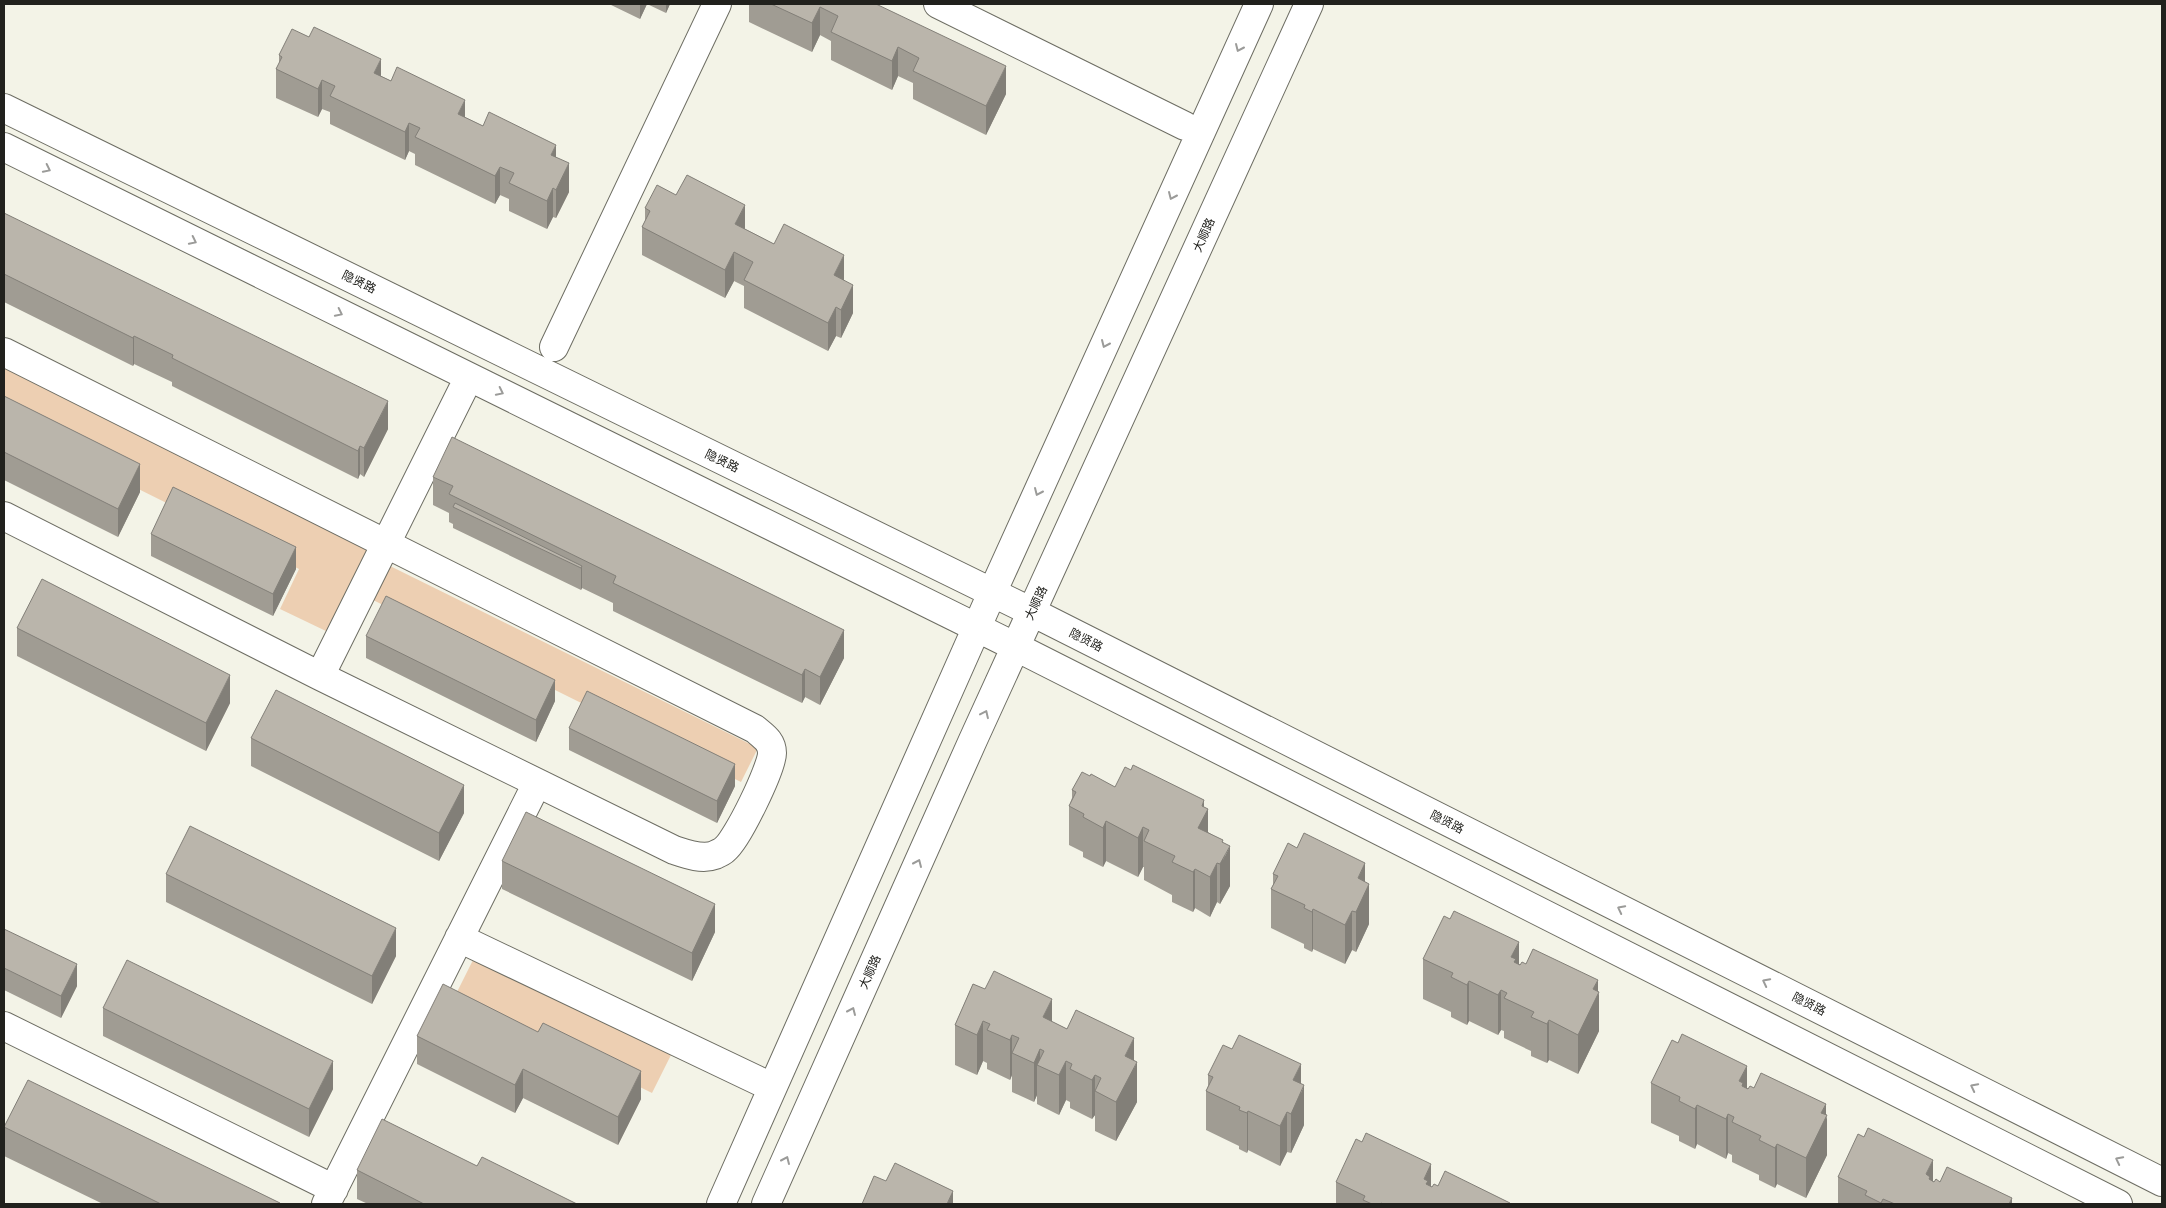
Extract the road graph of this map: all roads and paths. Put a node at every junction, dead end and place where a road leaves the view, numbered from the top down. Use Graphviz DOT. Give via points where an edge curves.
graph roads {
  1 [pos="717,4"];
  2 [pos="1259,4"];
  3 [pos="1309,4"];
  4 [pos="945,5"];
  5 [pos="4,108"];
  6 [pos="1185,126"];
  7 [pos="4,147"];
  8 [pos="554,346"];
  9 [pos="4,352"];
  10 [pos="466,383"];
  11 [pos="4,516"];
  12 [pos="992,593"];
  13 [pos="1032,612"];
  14 [pos="977,628"];
  15 [pos="1016,647"];
  16 [pos="320,676"];
  17 [pos="537,783"];
  18 [pos="459,938"];
  19 [pos="4,1026"];
  20 [pos="759,1080"];
  21 [pos="2162,1182"];
  22 [pos="330,1196"];
  23 [pos="721,1204"];
  24 [pos="766,1204"];
  25 [pos="2118,1204"];
  1 -- 8 [label="street"];
  2 -- 12 [label="street, one-way"];
  3 -- 13 [label="street, 大顺路"];
  4 -- 6 [label="street"];
  5 -- 12 [label="street, 隐贤路"];
  7 -- 14 [label="street, one-way"];
  9 -- 17 [label="street" via="755,729 768,739 772,752 769,767 738,832 726,849 713,856 696,856 674,850"];
  10 -- 16 [label="street"];
  11 -- 16 [label="street"];
  12 -- 13 [label="street, 隐贤路"];
  12 -- 14 [label="street"];
  13 -- 15 [label="street, 大顺路"];
  21 -- 13 [label="street, 隐贤路, one-way"];
  14 -- 15 [label="street"];
  14 -- 23 [label="street"];
  24 -- 15 [label="street, 大顺路, one-way"];
  15 -- 25 [label="street"];
  16 -- 17 [label="street"];
  17 -- 18 [label="street"];
  18 -- 20 [label="street"];
  18 -- 22 [label="street"];
  19 -- 22 [label="street"];
}
